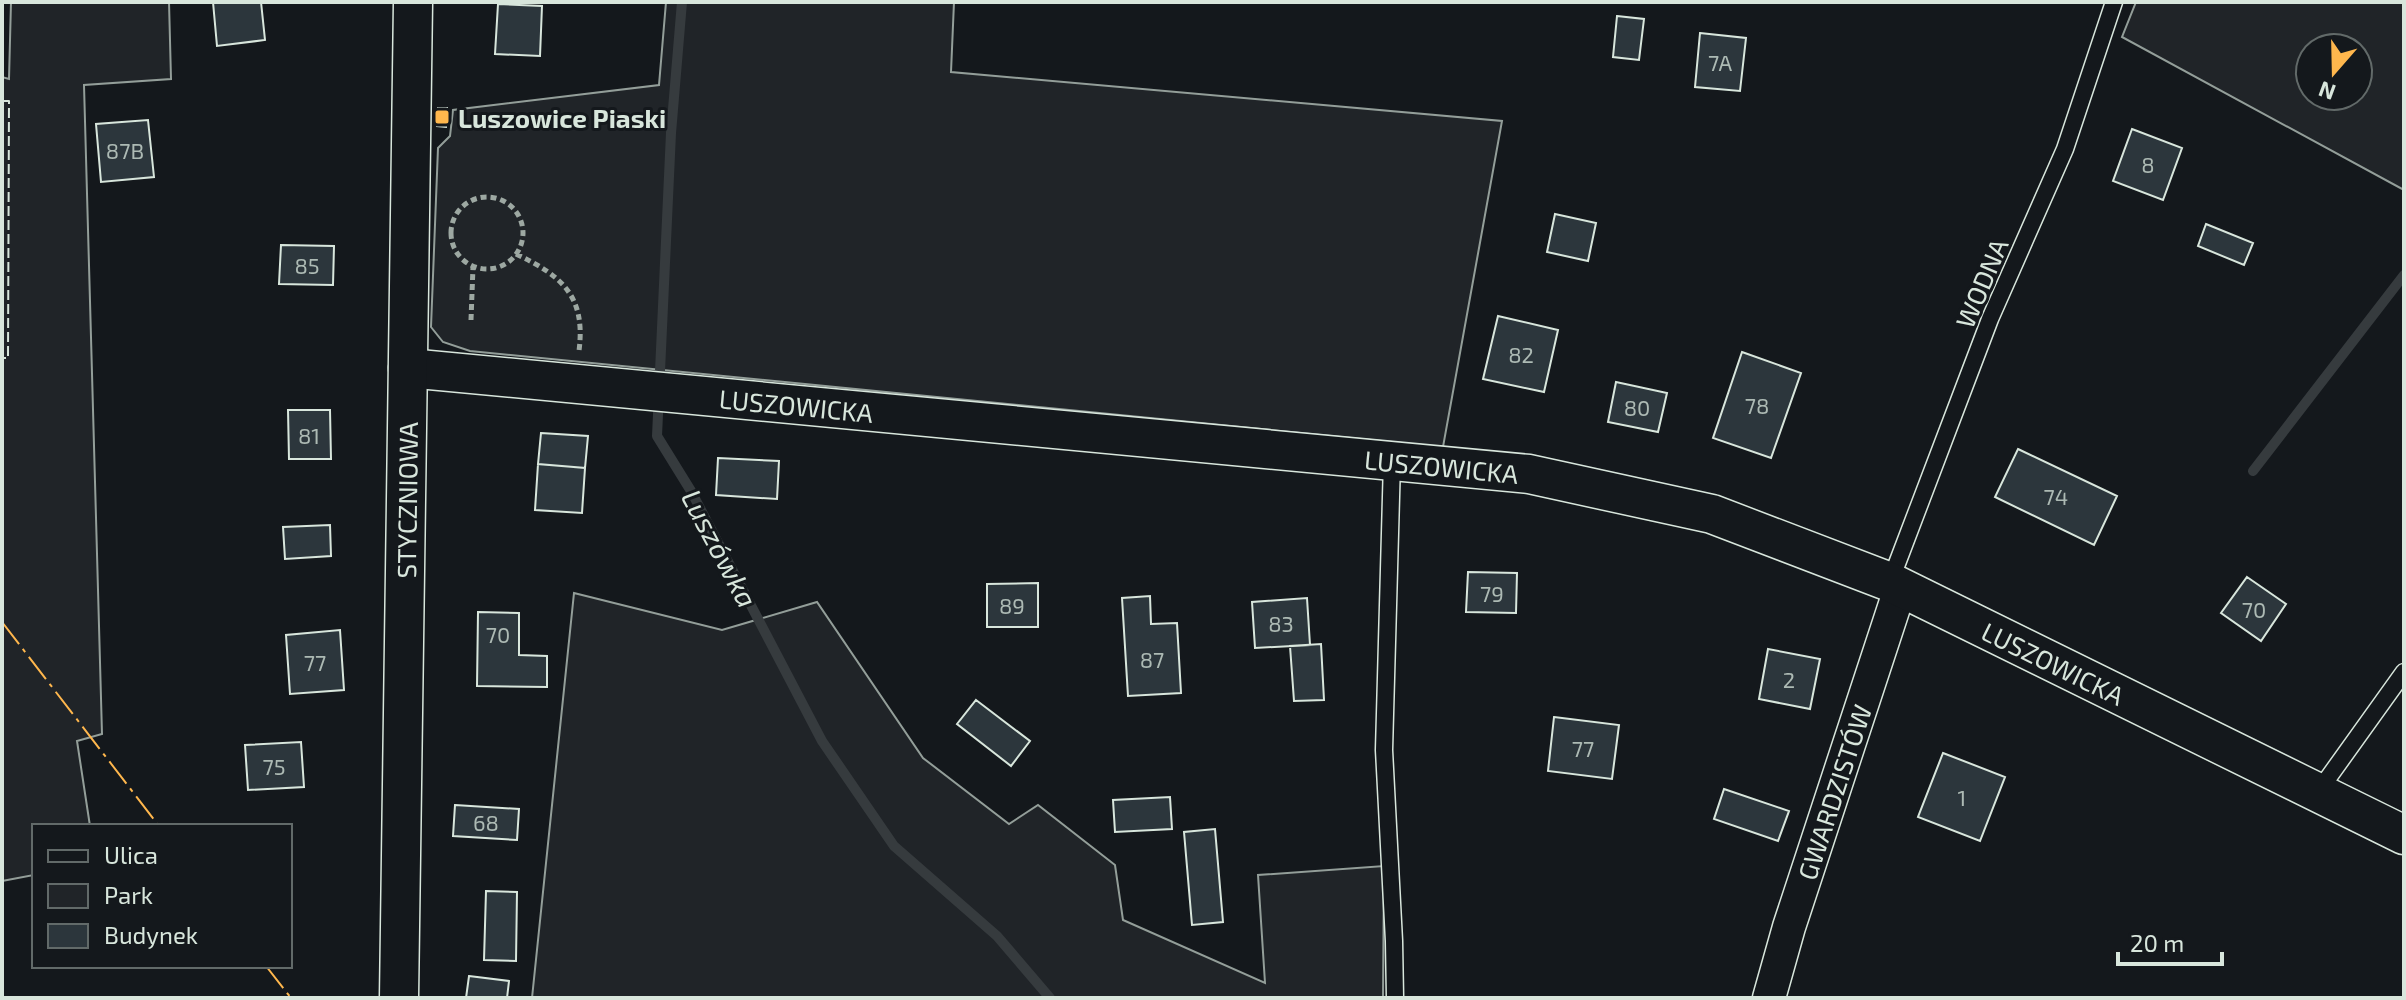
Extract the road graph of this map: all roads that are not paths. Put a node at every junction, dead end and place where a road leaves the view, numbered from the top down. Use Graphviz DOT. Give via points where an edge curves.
graph roads {
  1 [pos="413,2"];
  2 [pos="2114,2"];
  3 [pos="408,368"];
  4 [pos="1392,461"];
  5 [pos="1895,584"];
  6 [pos="2404,672"];
  7 [pos="2318,792"];
  8 [pos="2404,835"];
  9 [pos="399,998"];
  10 [pos="1395,998"];
  11 [pos="1769,998"];
  1 -- 3 [label="street, STYCZNIOWA"];
  2 -- 5 [label="lane, WODNA" via="2065,149 1990,319"];
  3 -- 4 [label="street, LUSZOWICKA"];
  3 -- 9 [label="street, STYCZNIOWA"];
  4 -- 5 [label="street, LUSZOWICKA" via="1529,474 1712,514"];
  4 -- 10 [label="lane" via="1384,750"];
  5 -- 7 [label="street, LUSZOWICKA"];
  5 -- 11 [label="street, GWARDZISTÓW"];
  6 -- 7 [label="lane"];
  7 -- 8 [label="street, LUSZOWICKA"];
}
